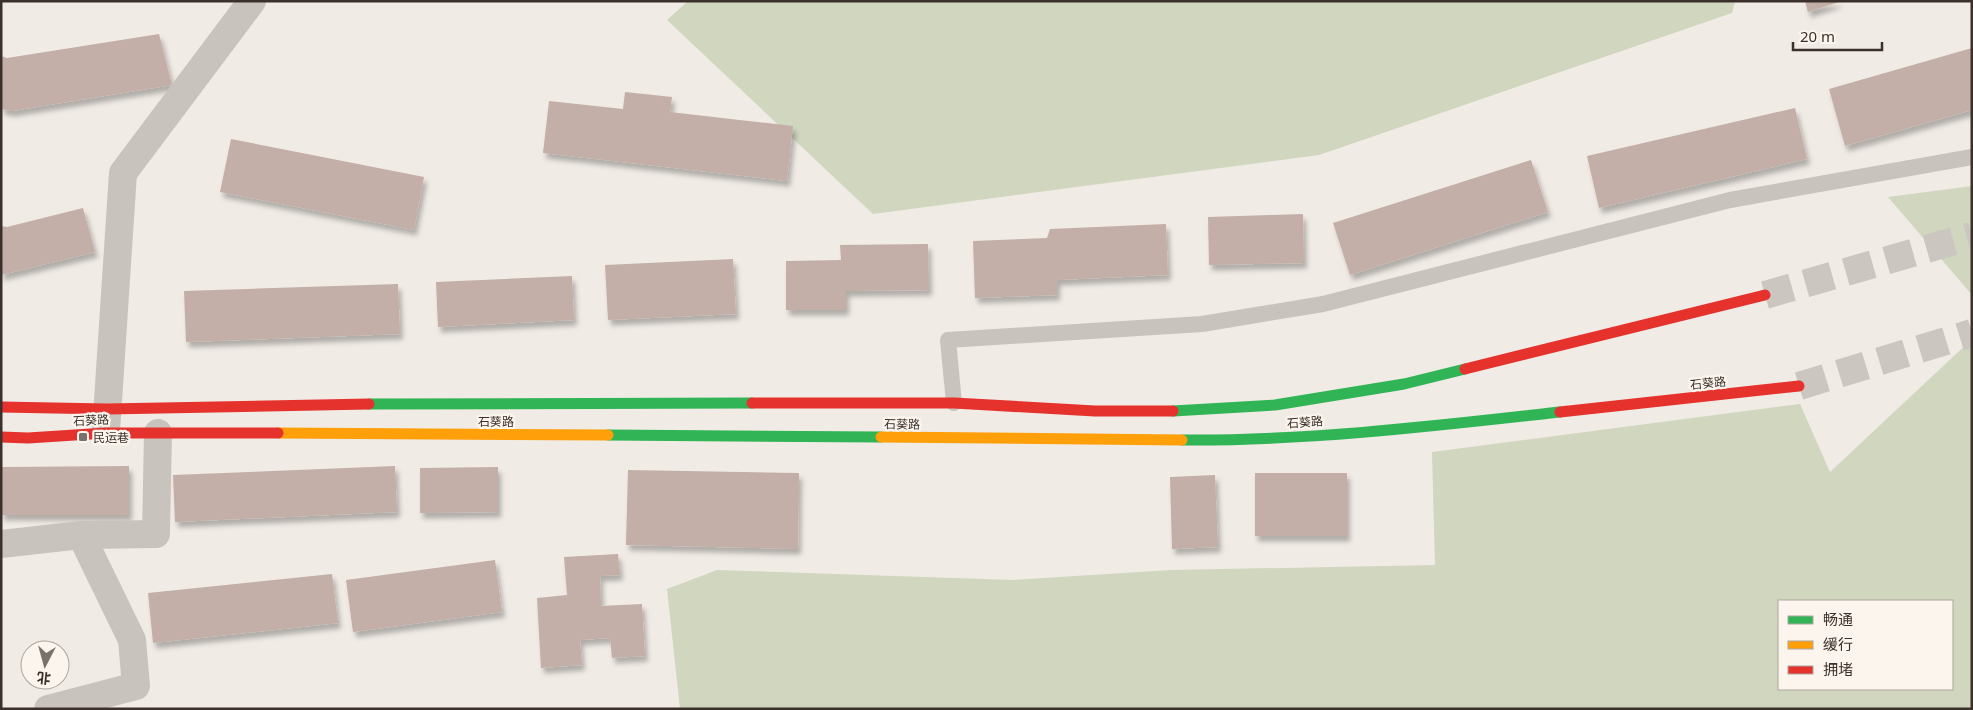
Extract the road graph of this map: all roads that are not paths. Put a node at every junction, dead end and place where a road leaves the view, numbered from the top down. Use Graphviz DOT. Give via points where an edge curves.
graph roads {
  1 [pos="252,1"];
  2 [pos="1972,157"];
  3 [pos="1765,296"];
  4 [pos="1799,386"];
  5 [pos="954,403"];
  6 [pos="1,407"];
  7 [pos="107,421"];
  8 [pos="158,433"];
  9 [pos="1,437"];
  10 [pos="81,535"];
  11 [pos="1,544"];
  12 [pos="48,709"];
  1 -- 7 [label="street" via="123,173"];
  2 -- 5 [label="lane" via="1730,200 1323,304 1202,324 948,340"];
  3 -- 5 [label="main road" via="1404,384 1275,405 1156,412"];
  4 -- 8 [label="main road, 石葵路" via="1435,426 1223,440"];
  5 -- 7 [label="main road" via="404,402"];
  6 -- 7 [label="main road"];
  7 -- 8 [label="main road, 石葵路"];
  7 -- 9 [label="main road, 石葵路" via="28,438"];
  8 -- 10 [label="street" via="156,534"];
  10 -- 11 [label="street"];
  10 -- 12 [label="street" via="132,640 136,686"];
}
